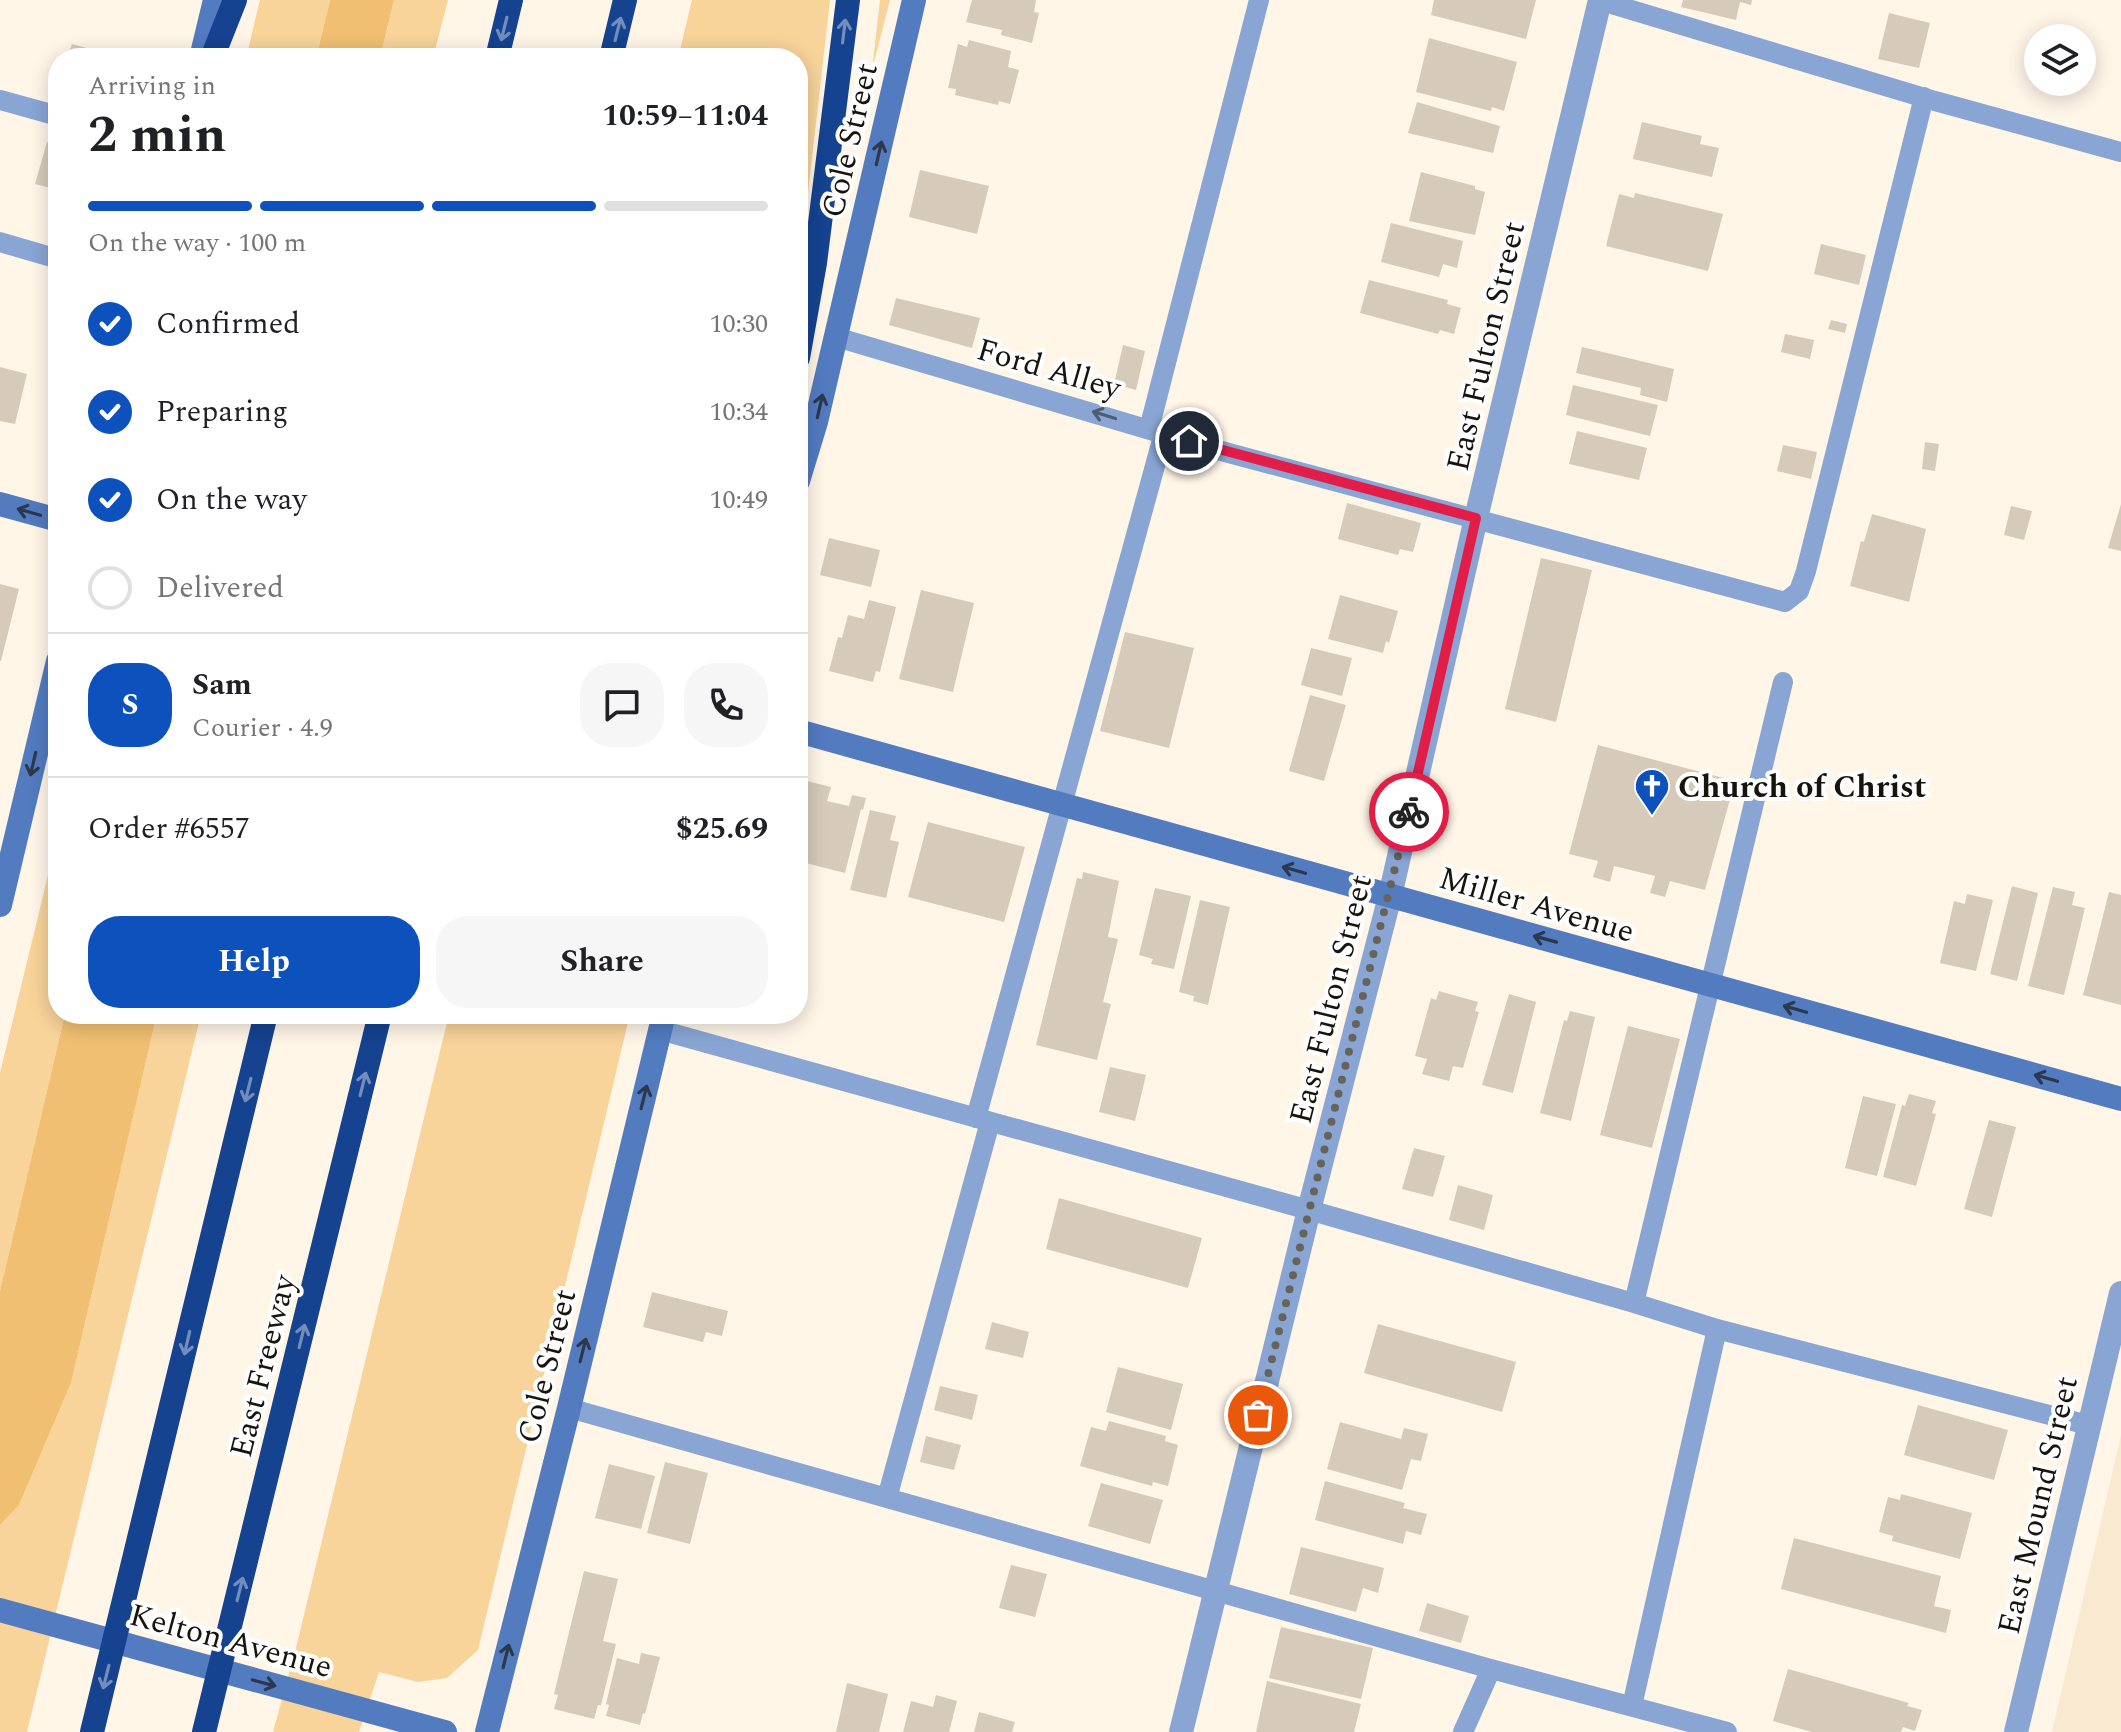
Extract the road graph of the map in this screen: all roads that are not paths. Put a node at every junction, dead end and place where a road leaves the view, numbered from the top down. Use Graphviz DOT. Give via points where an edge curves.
graph roads {
  1 [pos="215,0"];
  2 [pos="235,0"];
  3 [pos="511,0"];
  4 [pos="625,0"];
  5 [pos="848,0"];
  6 [pos="914,0"];
  7 [pos="1259,0"];
  8 [pos="1599,0"];
  9 [pos="203,48"];
  10 [pos="216,48"];
  11 [pos="499,48"];
  12 [pos="613,48"];
  13 [pos="1924,97"];
  14 [pos="0,100"];
  15 [pos="48,113"];
  16 [pos="2121,152"];
  17 [pos="0,242"];
  18 [pos="48,256"];
  19 [pos="808,302"];
  20 [pos="836,337"];
  21 [pos="1157,431"];
  22 [pos="808,448"];
  23 [pos="0,504"];
  24 [pos="48,517"];
  25 [pos="1476,518"];
  26 [pos="1783,682"];
  27 [pos="48,697"];
  28 [pos="808,734"];
  29 [pos="1061,804"];
  30 [pos="6,847"];
  31 [pos="1390,896"];
  32 [pos="0,905"];
  33 [pos="1710,985"];
  34 [pos="264,1024"];
  35 [pos="378,1024"];
  36 [pos="662,1024"];
  37 [pos="669,1024"];
  38 [pos="2121,1099"];
  39 [pos="983,1120"];
  40 [pos="1309,1210"];
  41 [pos="2121,1293"];
  42 [pos="1634,1303"];
  43 [pos="1717,1329"];
  44 [pos="569,1408"];
  45 [pos="2088,1425"];
  46 [pos="887,1498"];
  47 [pos="1215,1591"];
  48 [pos="0,1610"];
  49 [pos="1491,1669"];
  50 [pos="1632,1706"];
  51 [pos="92,1732"];
  52 [pos="204,1732"];
  53 [pos="445,1732"];
  54 [pos="487,1732"];
  55 [pos="1181,1732"];
  56 [pos="1463,1732"];
  57 [pos="1727,1732"];
  58 [pos="2016,1732"];
  1 -- 9 [label="main road"];
  2 -- 10 [label="highway"];
  3 -- 11 [label="highway, one-way"];
  12 -- 4 [label="highway, one-way"];
  19 -- 5 [label="highway, one-way"];
  20 -- 6 [label="main road, Cole Street, one-way"];
  7 -- 21 [label="lane"];
  8 -- 13 [label="lane"];
  8 -- 25 [label="street, East Fulton Street"];
  13 -- 16 [label="lane"];
  13 -- 25 [label="lane, Ford Alley" via="1799,591 1785,602"];
  14 -- 15 [label="lane"];
  17 -- 18 [label="lane"];
  21 -- 20 [label="lane, Ford Alley, one-way"];
  22 -- 20 [label="main road, Cole Street, one-way"];
  21 -- 25 [label="lane, Ford Alley"];
  21 -- 29 [label="lane"];
  24 -- 23 [label="main road, one-way"];
  25 -- 31 [label="street, East Fulton Street"];
  26 -- 33 [label="lane"];
  27 -- 30 [label="main road, one-way"];
  28 -- 29 [label="main road, Miller Avenue"];
  31 -- 29 [label="main road, Miller Avenue, one-way"];
  29 -- 39 [label="lane"];
  30 -- 32 [label="main road"];
  33 -- 31 [label="main road, Miller Avenue, one-way"];
  31 -- 40 [label="street, East Fulton Street"];
  38 -- 33 [label="main road, Miller Avenue, one-way"];
  33 -- 42 [label="lane"];
  34 -- 51 [label="highway, one-way"];
  52 -- 35 [label="highway, East Freeway, one-way"];
  44 -- 36 [label="main road, Cole Street, one-way"];
  37 -- 39 [label="lane"];
  39 -- 40 [label="lane"];
  39 -- 46 [label="lane"];
  40 -- 42 [label="lane"];
  40 -- 47 [label="street, East Fulton Street"];
  41 -- 45 [label="street, East Mound Street"];
  42 -- 43 [label="lane"];
  43 -- 45 [label="lane"];
  43 -- 50 [label="lane"];
  44 -- 46 [label="lane"];
  54 -- 44 [label="main road, Cole Street, one-way"];
  45 -- 58 [label="street, East Mound Street"];
  46 -- 47 [label="lane"];
  47 -- 49 [label="lane"];
  47 -- 55 [label="street, East Fulton Street"];
  48 -- 53 [label="main road, Kelton Avenue, one-way"];
  49 -- 50 [label="lane"];
  49 -- 56 [label="lane"];
  50 -- 57 [label="lane"];
}
